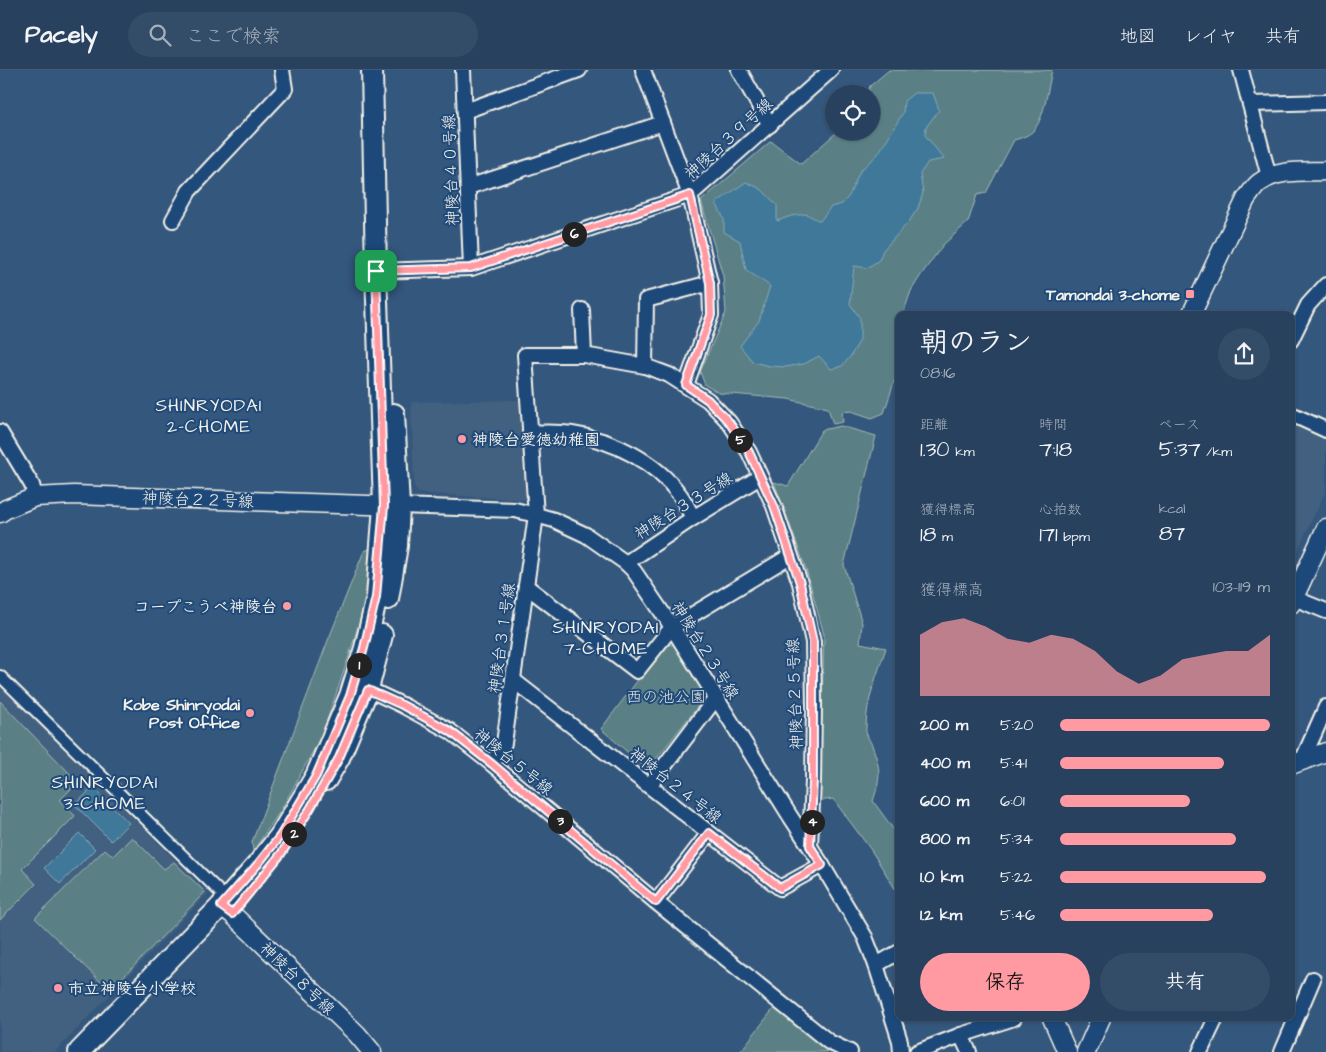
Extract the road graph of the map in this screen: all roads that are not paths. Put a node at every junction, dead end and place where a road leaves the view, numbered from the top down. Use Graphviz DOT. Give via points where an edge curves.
graph roads {
  1 [pos="282,70"];
  2 [pos="372,70"];
  3 [pos="385,70"];
  4 [pos="463,70"];
  5 [pos="579,70"];
  6 [pos="643,70"];
  7 [pos="739,70"];
  8 [pos="831,70"];
  9 [pos="1241,70"];
  10 [pos="1326,102"];
  11 [pos="1250,104"];
  12 [pos="465,111"];
  13 [pos="663,123"];
  14 [pos="770,124"];
  15 [pos="1326,171"];
  16 [pos="1269,177"];
  17 [pos="468,187"];
  18 [pos="690,195"];
  19 [pos="173,220"];
  20 [pos="471,268"];
  21 [pos="382,271"];
  22 [pos="710,283"];
  23 [pos="1326,284"];
  24 [pos="582,310"];
  25 [pos="1193,311"];
  26 [pos="1295,332"];
  27 [pos="525,355"];
  28 [pos="584,356"];
  29 [pos="645,366"];
  30 [pos="686,385"];
  31 [pos="1295,416"];
  32 [pos="1326,430"];
  33 [pos="0,432"];
  34 [pos="530,432"];
  35 [pos="760,477"];
  36 [pos="35,497"];
  37 [pos="391,506"];
  38 [pos="0,513"];
  39 [pos="536,514"];
  40 [pos="693,518"];
  41 [pos="1326,528"];
  42 [pos="790,556"];
  43 [pos="626,563"];
  44 [pos="526,586"];
  45 [pos="1295,597"];
  46 [pos="1295,602"];
  47 [pos="1326,611"];
  48 [pos="672,627"];
  49 [pos="0,676"];
  50 [pos="513,680"];
  51 [pos="361,688"];
  52 [pos="716,698"];
  53 [pos="1326,707"];
  54 [pos="1326,752"];
  55 [pos="1297,763"];
  56 [pos="492,764"];
  57 [pos="649,786"];
  58 [pos="709,833"];
  59 [pos="810,846"];
  60 [pos="822,865"];
  61 [pos="656,902"];
  62 [pos="227,906"];
  63 [pos="895,954"];
  64 [pos="876,965"];
  65 [pos="1313,979"];
  66 [pos="1005,1021"];
  67 [pos="1053,1021"];
  68 [pos="1100,1021"];
  69 [pos="1215,1021"];
  70 [pos="961,1035"];
  71 [pos="79,1052"];
  72 [pos="98,1052"];
  73 [pos="372,1052"];
  74 [pos="850,1052"];
  75 [pos="901,1052"];
  76 [pos="917,1052"];
  77 [pos="969,1052"];
  78 [pos="1067,1052"];
  79 [pos="1086,1052"];
  80 [pos="1200,1052"];
  81 [pos="1282,1052"];
  1 -- 19 [label="street" via="285,89 189,191"];
  2 -- 21 [label="main road"];
  3 -- 21 [label="main road"];
  4 -- 12 [label="street, 神陵台４０号線"];
  5 -- 12 [label="street"];
  6 -- 13 [label="street"];
  7 -- 14 [label="street"];
  8 -- 14 [label="street, 神陵台３９号線"];
  9 -- 11 [label="street"];
  10 -- 11 [label="street"];
  11 -- 16 [label="street"];
  12 -- 17 [label="street, 神陵台４０号線"];
  13 -- 17 [label="street"];
  13 -- 18 [label="street"];
  14 -- 18 [label="street, 神陵台３９号線"];
  15 -- 16 [label="street"];
  16 -- 25 [label="street" via="1258,184 1246,199"];
  17 -- 20 [label="street, 神陵台４０号線"];
  18 -- 20 [label="street, 神陵台３９号線"];
  18 -- 22 [label="street"];
  20 -- 21 [label="street, 神陵台３９号線"];
  21 -- 37 [label="main road"];
  22 -- 29 [label="street" via="646,300"];
  22 -- 30 [label="street" via="711,315"];
  23 -- 26 [label="street" via="1308,305"];
  24 -- 28 [label="street"];
  27 -- 28 [label="street, 神陵台２５号線"];
  27 -- 34 [label="street, 神陵台３１号線"];
  28 -- 29 [label="street, 神陵台２５号線"];
  29 -- 30 [label="street, 神陵台２５号線"];
  30 -- 35 [label="street, 神陵台２５号線" via="708,400 729,422 749,452"];
  31 -- 32 [label="street"];
  33 -- 36 [label="street" via="32,485"];
  34 -- 39 [label="street, 神陵台３１号線"];
  34 -- 40 [label="street" via="572,434 608,442 638,457 664,477 680,495"];
  35 -- 40 [label="street, 神陵台３３号線"];
  35 -- 42 [label="street, 神陵台２５号線" via="774,506"];
  36 -- 37 [label="street, 神陵台２２号線" via="74,494"];
  36 -- 38 [label="street, 神陵台２２号線"];
  37 -- 39 [label="street, 神陵台２３号線" via="515,510"];
  37 -- 51 [label="main road" via="397,546 385,622"];
  39 -- 43 [label="street, 神陵台２３号線" via="586,535"];
  39 -- 44 [label="street, 神陵台３１号線"];
  40 -- 43 [label="street, 神陵台３３号線"];
  41 -- 45 [label="street"];
  42 -- 48 [label="street"];
  42 -- 59 [label="street, 神陵台２５号線" via="800,583 813,642 814,772"];
  43 -- 48 [label="street, 神陵台２３号線"];
  44 -- 48 [label="street" via="637,671"];
  44 -- 50 [label="street, 神陵台３１号線"];
  46 -- 47 [label="street"];
  48 -- 52 [label="street, 神陵台２３号線"];
  49 -- 62 [label="street"];
  50 -- 56 [label="street, 神陵台３１号線" via="504,743"];
  50 -- 57 [label="street, 神陵台２４号線"];
  51 -- 56 [label="street, 神陵台５号線" via="402,705 450,731"];
  51 -- 62 [label="main road" via="339,758 310,809 281,854"];
  52 -- 57 [label="street"];
  52 -- 59 [label="street, 神陵台２３号線"];
  53 -- 55 [label="street"];
  54 -- 55 [label="street"];
  56 -- 61 [label="street, 神陵台５号線"];
  57 -- 58 [label="street, 神陵台２４号線"];
  58 -- 60 [label="street, 神陵台２４号線" via="780,888"];
  58 -- 61 [label="street"];
  59 -- 60 [label="street, 神陵台２３号線"];
  60 -- 64 [label="street, 神陵台２３号線" via="865,937"];
  61 -- 74 [label="street, 神陵台５号線" via="829,1042"];
  62 -- 71 [label="main road"];
  62 -- 72 [label="main road"];
  62 -- 73 [label="street, 神陵台８号線"];
  63 -- 64 [label="street"];
  64 -- 75 [label="street, 神陵台２３号線"];
  65 -- 81 [label="street"];
  66 -- 70 [label="street"];
  67 -- 78 [label="street"];
  68 -- 79 [label="street"];
  69 -- 80 [label="street"];
  70 -- 76 [label="street"];
  70 -- 77 [label="street"];
}
